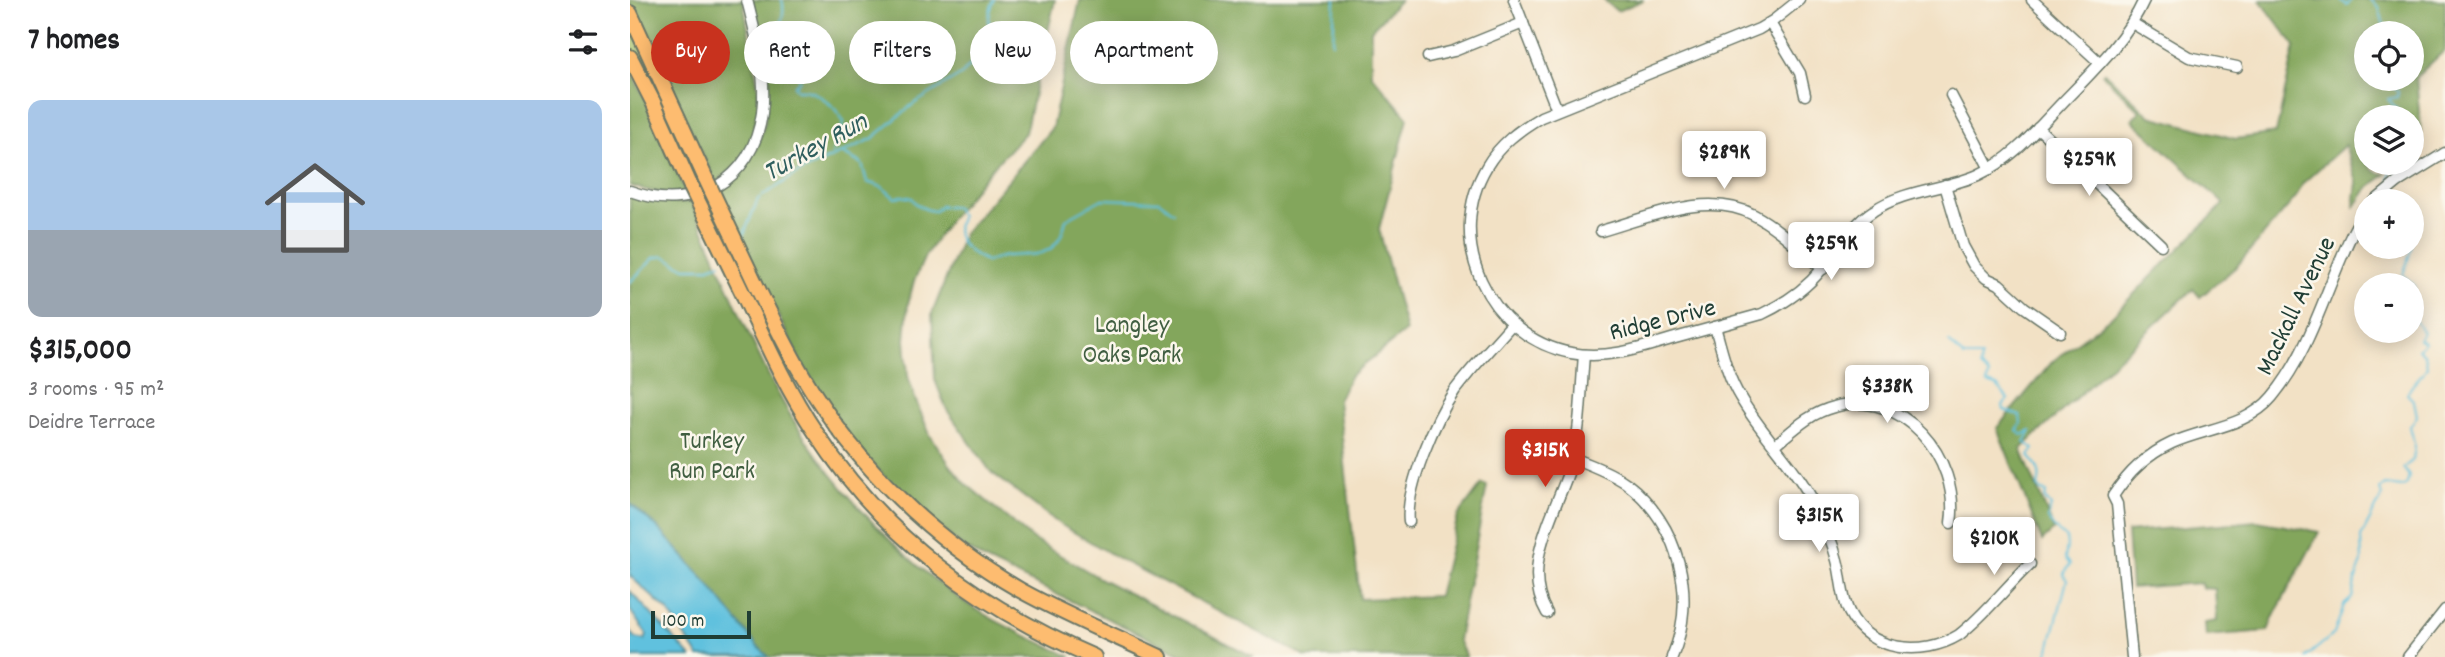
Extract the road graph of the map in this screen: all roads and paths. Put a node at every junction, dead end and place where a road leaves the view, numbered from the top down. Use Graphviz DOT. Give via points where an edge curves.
graph roads {
  1 [pos="747,0"];
  2 [pos="1514,0"];
  3 [pos="1799,0"];
  4 [pos="2032,0"];
  5 [pos="2144,0"];
  6 [pos="630,13"];
  7 [pos="1523,23"];
  8 [pos="1770,23"];
  9 [pos="2132,23"];
  10 [pos="630,57"];
  11 [pos="1428,57"];
  12 [pos="2100,63"];
  13 [pos="2236,66"];
  14 [pos="1805,95"];
  15 [pos="1951,95"];
  16 [pos="1558,110"];
  17 [pos="2038,128"];
  18 [pos="2445,153"];
  19 [pos="1990,169"];
  20 [pos="1945,185"];
  21 [pos="2390,189"];
  22 [pos="630,191"];
  23 [pos="1601,231"];
  24 [pos="2354,232"];
  25 [pos="2161,245"];
  26 [pos="1823,269"];
  27 [pos="1512,324"];
  28 [pos="1715,327"];
  29 [pos="2060,332"];
  30 [pos="1584,355"];
  31 [pos="1775,446"];
  32 [pos="1573,458"];
  33 [pos="1409,522"];
  34 [pos="1951,523"];
  35 [pos="2030,564"];
  36 [pos="2445,610"];
  37 [pos="1547,613"];
  38 [pos="1094,657"];
  39 [pos="1160,657"];
  40 [pos="1672,657"];
  41 [pos="2132,657"];
  42 [pos="2408,657"];
  1 -- 22 [label="street" via="763,100 760,124 746,156 731,176 707,193 664,199"];
  2 -- 7 [label="street"];
  3 -- 8 [label="street, Ridge Drive"];
  4 -- 12 [label="street"];
  5 -- 9 [label="street, Ridge Drive"];
  6 -- 39 [label="highway, bridge" via="758,289 834,424 882,482 968,557 1021,590"];
  7 -- 11 [label="street"];
  7 -- 16 [label="street"];
  8 -- 14 [label="street" via="1800,73"];
  8 -- 16 [label="street, Ridge Drive"];
  9 -- 12 [label="street, Ridge Drive"];
  9 -- 13 [label="street" via="2189,57"];
  10 -- 38 [label="highway, bridge" via="785,380 847,477 912,546 966,589 1037,631"];
  12 -- 17 [label="street, Ridge Drive"];
  15 -- 19 [label="street"];
  16 -- 27 [label="street, Ridge Drive" via="1526,126 1504,144 1487,166 1473,202 1470,232 1474,261 1490,298"];
  17 -- 19 [label="street, Ridge Drive"];
  17 -- 25 [label="street"];
  18 -- 21 [label="street"];
  19 -- 20 [label="street, Ridge Drive"];
  20 -- 26 [label="street, Ridge Drive" via="1903,196 1874,210 1852,228"];
  20 -- 29 [label="street" via="1963,246 1974,266"];
  23 -- 26 [label="street" via="1691,206 1731,207 1758,217"];
  24 -- 41 [label="street, Mackall Avenue" via="2296,362 2273,397 2245,418 2157,450 2124,478 2113,496"];
  26 -- 28 [label="street, Ridge Drive" via="1776,307"];
  27 -- 30 [label="street, Ridge Drive" via="1544,345"];
  27 -- 33 [label="street" via="1447,404 1420,464"];
  28 -- 30 [label="street, Ridge Drive" via="1620,353"];
  28 -- 31 [label="street" via="1737,392"];
  30 -- 32 [label="street"];
  31 -- 34 [label="street" via="1813,415 1835,406 1865,404 1895,412 1931,444 1951,490"];
  31 -- 35 [label="street" via="1822,518 1849,612 1868,635 1889,648 1925,649 1956,637"];
  32 -- 37 [label="street" via="1537,569 1538,590"];
  32 -- 40 [label="street" via="1624,482 1666,530 1682,575 1685,606 1683,629"];
  36 -- 42 [label="street"];
}
